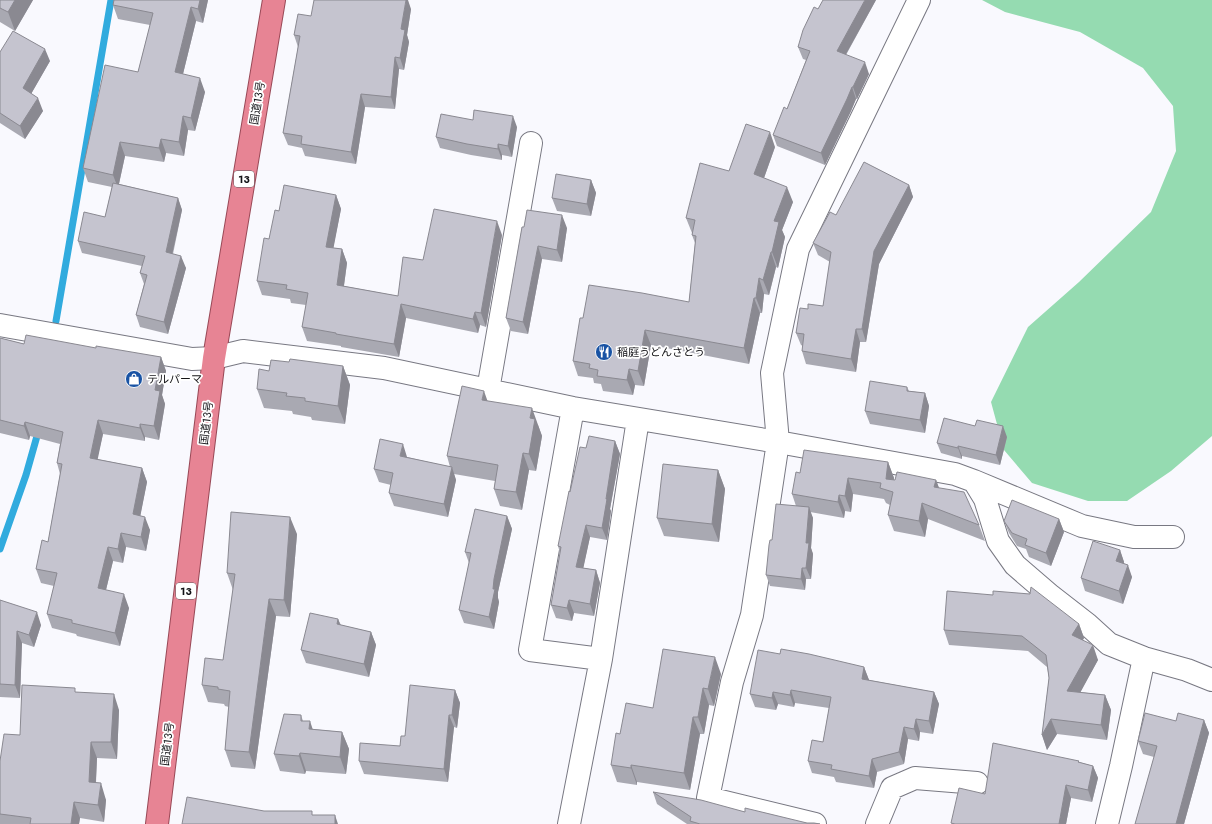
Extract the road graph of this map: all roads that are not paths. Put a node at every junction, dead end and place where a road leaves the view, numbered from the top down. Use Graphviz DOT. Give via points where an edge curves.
graph roads {
  1 [pos="274,0"];
  2 [pos="920,0"];
  3 [pos="531,143"];
  4 [pos="0,324"];
  5 [pos="214,358"];
  6 [pos="488,390"];
  7 [pos="573,408"];
  8 [pos="638,419"];
  9 [pos="778,442"];
  10 [pos="974,481"];
  11 [pos="1174,537"];
  12 [pos="601,658"];
  13 [pos="1144,658"];
  14 [pos="1212,680"];
  15 [pos="977,784"];
  16 [pos="157,824"];
  17 [pos="569,824"];
  18 [pos="814,824"];
  19 [pos="877,824"];
  20 [pos="1107,824"];
  1 -- 5 [label="highway, 国道13号 / 13"];
  2 -- 9 [label="street" via="798,249 772,373"];
  3 -- 6 [label="street"];
  4 -- 5 [label="street" via="192,359"];
  5 -- 6 [label="street" via="242,351 384,368"];
  5 -- 16 [label="highway, 国道13号 / 13"];
  6 -- 7 [label="street"];
  7 -- 8 [label="street"];
  7 -- 12 [label="street" via="530,650"];
  8 -- 9 [label="street"];
  8 -- 12 [label="street"];
  9 -- 10 [label="street" via="955,474"];
  9 -- 18 [label="street" via="752,616 732,682 708,798"];
  10 -- 11 [label="street" via="1082,526 1134,537"];
  10 -- 13 [label="street" via="985,499 998,541 1015,565 1109,644"];
  12 -- 17 [label="street"];
  13 -- 14 [label="street"];
  13 -- 20 [label="street"];
  15 -- 19 [label="street" via="915,778 892,788"];
}
